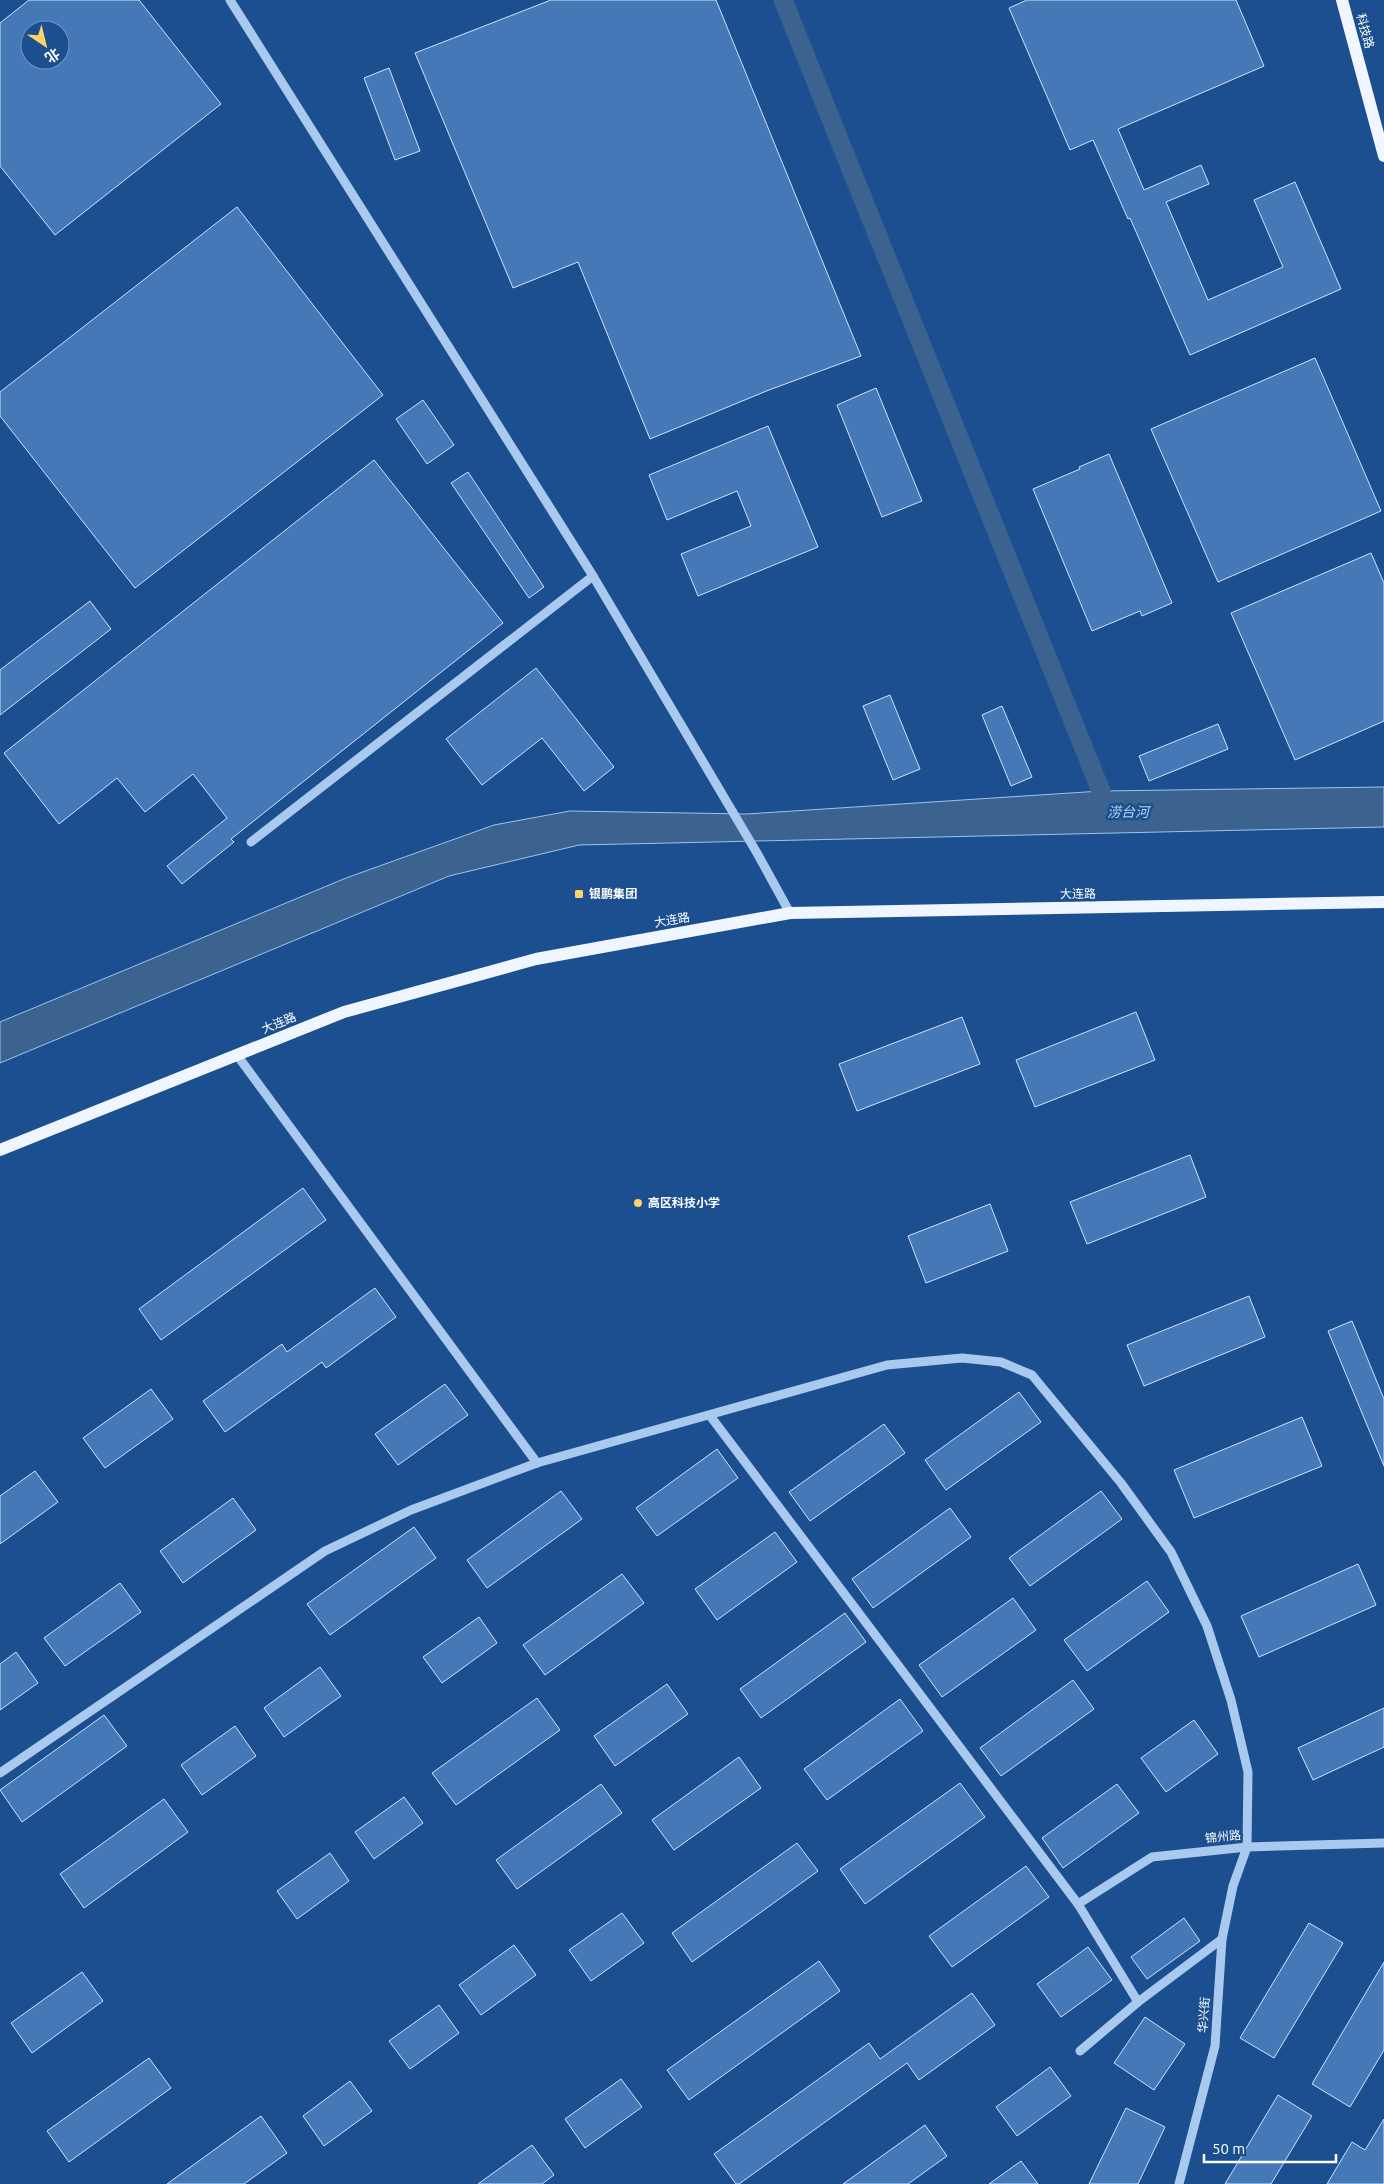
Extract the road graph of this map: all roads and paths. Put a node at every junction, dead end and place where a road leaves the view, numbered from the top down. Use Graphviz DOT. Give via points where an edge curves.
graph roads {
  1 [pos="230,0"];
  2 [pos="1342,0"];
  3 [pos="1384,156"];
  4 [pos="593,576"];
  5 [pos="251,842"];
  6 [pos="1384,902"];
  7 [pos="790,913"];
  8 [pos="236,1055"];
  9 [pos="0,1150"];
  10 [pos="711,1417"];
  11 [pos="537,1463"];
  12 [pos="0,1773"];
  13 [pos="1384,1843"];
  14 [pos="1247,1847"];
  15 [pos="1078,1904"];
  16 [pos="1222,1939"];
  17 [pos="1138,2002"];
  18 [pos="1080,2052"];
  19 [pos="1178,2184"];
  1 -- 4 [label="street"];
  2 -- 3 [label="main road, 科技路"];
  4 -- 5 [label="street"];
  4 -- 7 [label="street"];
  6 -- 7 [label="main road, 大连路"];
  7 -- 8 [label="main road, 大连路" via="536,959 344,1012"];
  8 -- 9 [label="main road, 大连路"];
  8 -- 11 [label="street"];
  10 -- 11 [label="street, 华兴街"];
  10 -- 14 [label="street, 华兴街" via="888,1366 962,1358 1001,1362 1032,1376 1121,1483 1171,1552 1207,1626 1248,1772"];
  10 -- 15 [label="street"];
  11 -- 12 [label="street, 华兴街" via="412,1510 325,1551"];
  13 -- 14 [label="street, 锦州路"];
  14 -- 15 [label="street, 锦州路" via="1152,1857"];
  14 -- 16 [label="street, 华兴街" via="1233,1886"];
  15 -- 17 [label="street"];
  16 -- 17 [label="street"];
  16 -- 19 [label="street, 华兴街" via="1215,2046"];
  17 -- 18 [label="street"];
}
